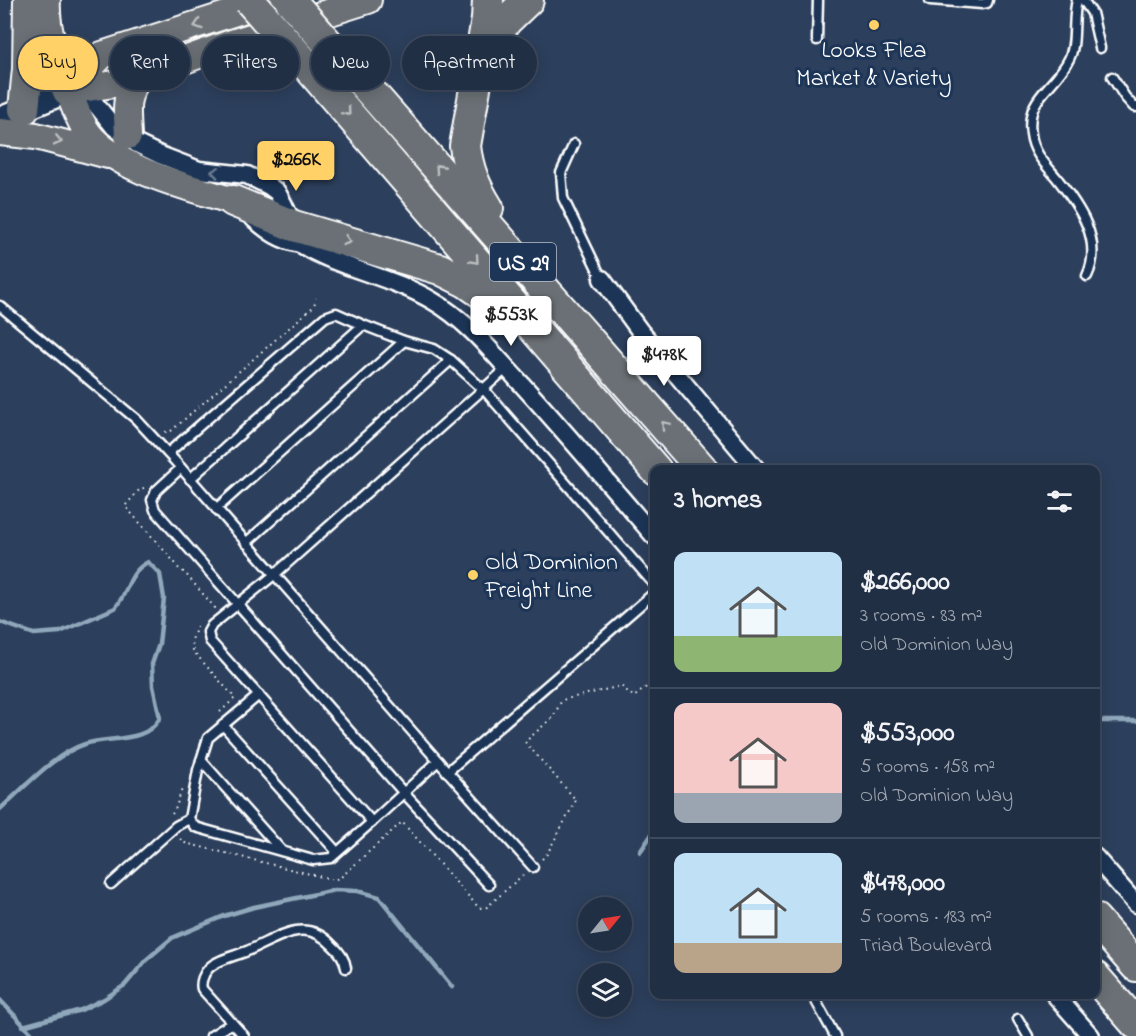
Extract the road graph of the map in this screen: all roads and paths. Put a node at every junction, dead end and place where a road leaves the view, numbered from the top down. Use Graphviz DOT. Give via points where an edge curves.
graph roads {
  1 [pos="29,0"];
  2 [pos="45,0"];
  3 [pos="249,0"];
  4 [pos="273,0"];
  5 [pos="290,0"];
  6 [pos="368,0"];
  7 [pos="488,0"];
  8 [pos="528,0"];
  9 [pos="818,0"];
  10 [pos="930,0"];
  11 [pos="988,0"];
  12 [pos="1077,0"];
  13 [pos="1083,0"];
  14 [pos="485,36"];
  15 [pos="496,36"];
  16 [pos="816,40"];
  17 [pos="1100,48"];
  18 [pos="190,58"];
  19 [pos="1112,77"];
  20 [pos="110,85"];
  21 [pos="130,90"];
  22 [pos="475,90"];
  23 [pos="68,91"];
  24 [pos="1136,107"];
  25 [pos="12,114"];
  26 [pos="0,132"];
  27 [pos="574,144"];
  28 [pos="123,147"];
  29 [pos="232,201"];
  30 [pos="297,235"];
  31 [pos="528,268"];
  32 [pos="1087,276"];
  33 [pos="602,279"];
  34 [pos="0,306"];
  35 [pos="363,325"];
  36 [pos="404,341"];
  37 [pos="451,360"];
  38 [pos="507,368"];
  39 [pos="482,390"];
  40 [pos="619,426"];
  41 [pos="168,453"];
  42 [pos="652,465"];
  43 [pos="699,465"];
  44 [pos="753,465"];
  45 [pos="181,468"];
  46 [pos="190,478"];
  47 [pos="216,509"];
  48 [pos="650,531"];
  49 [pos="246,543"];
  50 [pos="274,575"];
  51 [pos="650,579"];
  52 [pos="650,596"];
  53 [pos="238,604"];
  54 [pos="650,684"];
  55 [pos="259,695"];
  56 [pos="223,725"];
  57 [pos="201,760"];
  58 [pos="438,761"];
  59 [pos="447,772"];
  60 [pos="403,792"];
  61 [pos="189,819"];
  62 [pos="372,822"];
  63 [pos="171,831"];
  64 [pos="282,851"];
  65 [pos="337,852"];
  66 [pos="1100,862"];
  67 [pos="533,867"];
  68 [pos="111,884"];
  69 [pos="489,885"];
  70 [pos="1136,904"];
  71 [pos="1100,925"];
  72 [pos="1136,966"];
  73 [pos="346,968"];
  74 [pos="1100,983"];
  75 [pos="815,999"];
  76 [pos="1058,999"];
  77 [pos="1018,1019"];
  78 [pos="232,1023"];
  79 [pos="1136,1024"];
  80 [pos="1136,1032"];
  81 [pos="211,1036"];
  82 [pos="244,1036"];
  83 [pos="835,1036"];
  84 [pos="1028,1036"];
  85 [pos="1091,1036"];
  86 [pos="1129,1036"];
  1 -- 25 [label="highway" via="28,69"];
  2 -- 23 [label="highway" via="51,51"];
  3 -- 40 [label="highway, US 29, one-way, bridge"];
  4 -- 23 [label="main road, one-way" via="102,55"];
  31 -- 5 [label="highway, US 29, one-way, bridge"];
  6 -- 18 [label="main road"];
  7 -- 14 [label="highway"];
  8 -- 15 [label="highway"];
  9 -- 16 [label="lane"];
  10 -- 11 [label="lane" via="982,4"];
  12 -- 32 [label="lane" via="1070,58 1040,94 1030,118 1038,155 1082,213 1091,235 1094,255"];
  13 -- 17 [label="lane" via="1092,13"];
  19 -- 24 [label="lane"];
  20 -- 23 [label="main road"];
  21 -- 28 [label="main road"];
  22 -- 31 [label="highway" via="465,146 468,166 479,194"];
  23 -- 25 [label="main road"];
  23 -- 28 [label="main road" via="87,132 100,145"];
  26 -- 28 [label="main road, one-way"];
  27 -- 33 [label="lane" via="561,173 563,198"];
  28 -- 29 [label="main road" via="159,178"];
  30 -- 28 [label="street, one-way" via="277,192 264,183 247,175 200,170 138,144"];
  29 -- 30 [label="highway"];
  30 -- 38 [label="street" via="315,254 434,301 456,316"];
  30 -- 40 [label="highway, one-way" via="440,269 466,282 501,306"];
  43 -- 31 [label="highway, US 29, one-way"];
  33 -- 44 [label="street" via="640,332"];
  34 -- 41 [label="lane" via="128,412"];
  35 -- 36 [label="lane"];
  35 -- 41 [label="lane" via="336,314 325,317"];
  35 -- 46 [label="lane"];
  36 -- 37 [label="lane" via="434,349"];
  36 -- 47 [label="lane"];
  37 -- 39 [label="lane"];
  37 -- 49 [label="lane"];
  38 -- 39 [label="lane"];
  38 -- 48 [label="street"];
  39 -- 50 [label="lane"];
  39 -- 51 [label="lane"];
  40 -- 42 [label="highway, US 29"];
  41 -- 45 [label="lane"];
  45 -- 46 [label="lane"];
  45 -- 53 [label="lane" via="156,491 152,500 155,510"];
  46 -- 47 [label="lane"];
  47 -- 49 [label="lane"];
  49 -- 50 [label="lane"];
  50 -- 53 [label="lane"];
  50 -- 58 [label="lane"];
  52 -- 59 [label="lane"];
  53 -- 55 [label="lane" via="212,625 208,632 210,641"];
  53 -- 60 [label="lane"];
  54 -- 67 [label="path" via="634,697 621,686 562,700 554,717 525,742 576,800 547,854"];
  55 -- 56 [label="lane"];
  55 -- 62 [label="lane"];
  56 -- 57 [label="lane" via="208,738"];
  56 -- 65 [label="lane"];
  57 -- 61 [label="lane"];
  57 -- 64 [label="lane"];
  58 -- 59 [label="lane"];
  58 -- 60 [label="lane"];
  59 -- 67 [label="lane"];
  60 -- 62 [label="lane"];
  60 -- 69 [label="lane"];
  61 -- 63 [label="lane"];
  61 -- 64 [label="lane" via="206,832"];
  62 -- 65 [label="lane"];
  63 -- 67 [label="path" via="185,843 334,880 402,822 482,909"];
  63 -- 68 [label="lane"];
  64 -- 65 [label="lane" via="313,860 331,858"];
  66 -- 70 [label="street"];
  71 -- 72 [label="highway"];
  73 -- 78 [label="lane" via="331,943 311,931 283,933 214,964 203,977 202,989"];
  74 -- 79 [label="highway"];
  75 -- 83 [label="lane"];
  76 -- 85 [label="street"];
  77 -- 84 [label="lane"];
  78 -- 81 [label="lane"];
  78 -- 82 [label="lane"];
  80 -- 86 [label="street"];
}
